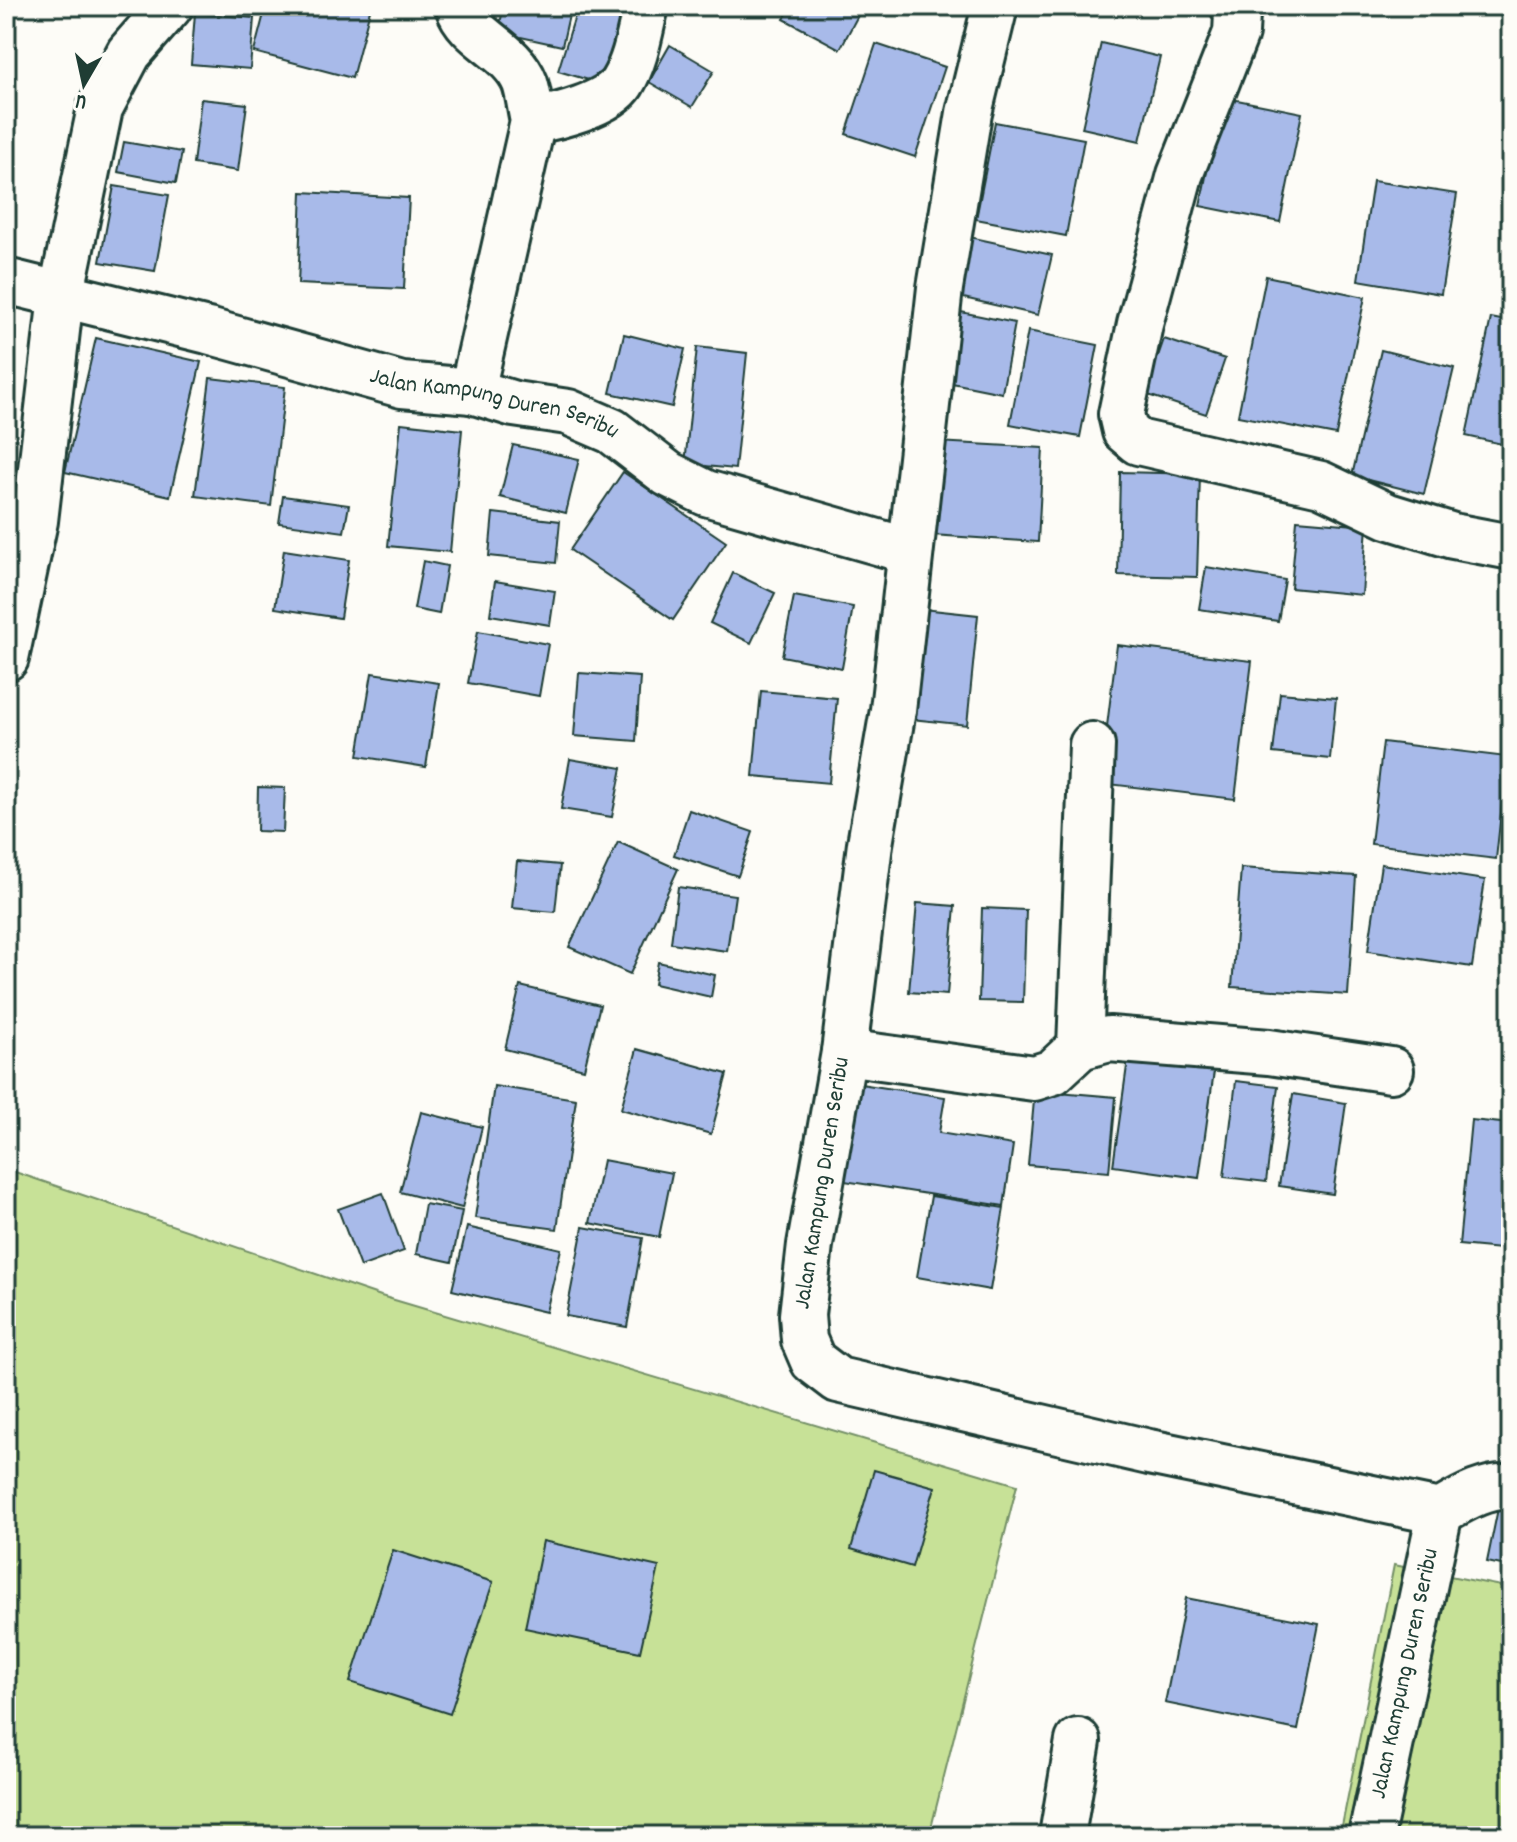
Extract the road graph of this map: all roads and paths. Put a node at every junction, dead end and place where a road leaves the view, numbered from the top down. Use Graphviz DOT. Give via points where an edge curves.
graph roads {
  1 [pos="170,6"];
  2 [pos="458,6"];
  3 [pos="646,6"];
  4 [pos="995,6"];
  5 [pos="1233,6"];
  6 [pos="533,121"];
  7 [pos="6,281"];
  8 [pos="61,296"];
  9 [pos="472,391"];
  10 [pos="1511,547"];
  11 [pos="909,551"];
  12 [pos="6,658"];
  13 [pos="1092,745"];
  14 [pos="1080,1047"];
  15 [pos="844,1052"];
  16 [pos="1391,1070"];
  17 [pos="1511,1487"];
  18 [pos="1440,1512"];
  19 [pos="1078,1741"];
  20 [pos="1062,1836"];
  21 [pos="1371,1836"];
  1 -- 8 [label="street" via="129,53 100,108"];
  2 -- 6 [label="street" via="463,22 508,59 524,81"];
  3 -- 6 [label="street" via="634,57 616,90 561,116"];
  4 -- 11 [label="street, Jalan Kampung Duren Seribu" via="969,113 940,288"];
  5 -- 10 [label="street" via="1236,33 1180,175 1140,324 1121,414 1125,431 1138,442 1321,484 1388,516"];
  6 -- 9 [label="street"];
  7 -- 8 [label="street, Jalan Kampung Duren Seribu"];
  8 -- 9 [label="street, Jalan Kampung Duren Seribu" via="402,385"];
  8 -- 12 [label="street" via="35,521"];
  9 -- 11 [label="street, Jalan Kampung Duren Seribu" via="568,412 612,431 668,474 706,493"];
  11 -- 15 [label="street, Jalan Kampung Duren Seribu" via="893,710"];
  13 -- 14 [label="street"];
  14 -- 15 [label="street" via="1053,1072 1034,1078"];
  14 -- 16 [label="street" via="1109,1039 1269,1052"];
  15 -- 18 [label="street, Jalan Kampung Duren Seribu" via="802,1315 813,1361 838,1380"];
  17 -- 18 [label="street" via="1468,1496"];
  18 -- 21 [label="street, Jalan Kampung Duren Seribu"];
  19 -- 20 [label="street"];
}
